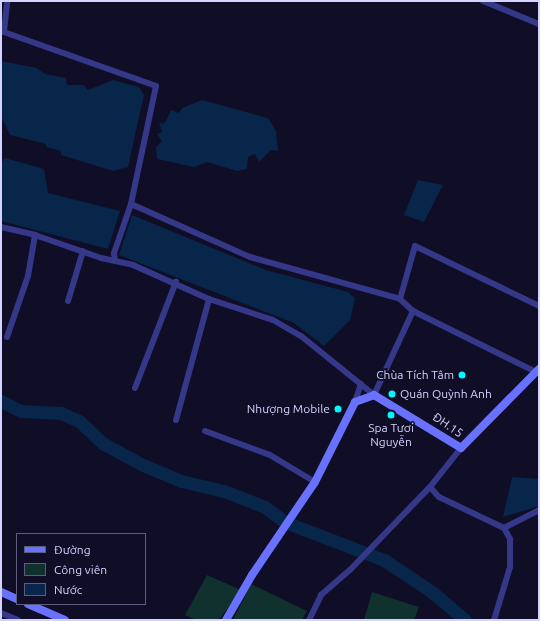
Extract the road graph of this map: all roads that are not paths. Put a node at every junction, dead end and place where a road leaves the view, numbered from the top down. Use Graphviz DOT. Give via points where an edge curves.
graph roads {
  1 [pos="7,1"];
  2 [pos="483,1"];
  3 [pos="539,24"];
  4 [pos="2,32"];
  5 [pos="131,204"];
  6 [pos="1,227"];
  7 [pos="35,235"];
  8 [pos="83,251"];
  9 [pos="115,261"];
  10 [pos="176,282"];
  11 [pos="209,299"];
  12 [pos="400,299"];
  13 [pos="68,301"];
  14 [pos="539,306"];
  15 [pos="412,311"];
  16 [pos="7,337"];
  17 [pos="537,370"];
  18 [pos="361,384"];
  19 [pos="135,388"];
  20 [pos="374,395"];
  21 [pos="355,402"];
  22 [pos="176,420"];
  23 [pos="205,431"];
  24 [pos="461,448"];
  25 [pos="315,482"];
  26 [pos="430,487"];
  27 [pos="539,510"];
  28 [pos="504,528"];
  29 [pos="1,592"];
  30 [pos="16,599"];
  31 [pos="30,605"];
  32 [pos="1,613"];
  33 [pos="18,620"];
  34 [pos="65,620"];
  35 [pos="226,620"];
  36 [pos="308,620"];
  37 [pos="494,620"];
  1 -- 4 [label="street"];
  2 -- 3 [label="street"];
  4 -- 5 [label="street" via="156,86"];
  5 -- 9 [label="street" via="114,253"];
  5 -- 12 [label="street" via="250,257"];
  6 -- 7 [label="street"];
  7 -- 8 [label="street"];
  7 -- 16 [label="street" via="28,276"];
  8 -- 9 [label="street"];
  8 -- 13 [label="street"];
  9 -- 10 [label="street" via="133,265"];
  10 -- 11 [label="street"];
  10 -- 19 [label="street"];
  11 -- 18 [label="street" via="287,326"];
  11 -- 22 [label="street"];
  12 -- 14 [label="street" via="415,246"];
  12 -- 15 [label="street"];
  15 -- 17 [label="street"];
  15 -- 20 [label="street"];
  17 -- 24 [label="main road, ĐH.15 / ĐH.15" via="504,407"];
  18 -- 20 [label="street"];
  18 -- 21 [label="street"];
  20 -- 21 [label="main road"];
  20 -- 24 [label="main road, ĐH.15 / ĐH.15"];
  21 -- 25 [label="main road"];
  23 -- 25 [label="street" via="270,455"];
  24 -- 26 [label="street"];
  25 -- 35 [label="main road"];
  26 -- 28 [label="street" via="439,497"];
  26 -- 36 [label="street" via="350,570 321,595"];
  27 -- 28 [label="street"];
  28 -- 37 [label="street" via="510,539 510,567"];
  29 -- 30 [label="main road"];
  31 -- 34 [label="main road"];
  32 -- 33 [label="street"];
}
